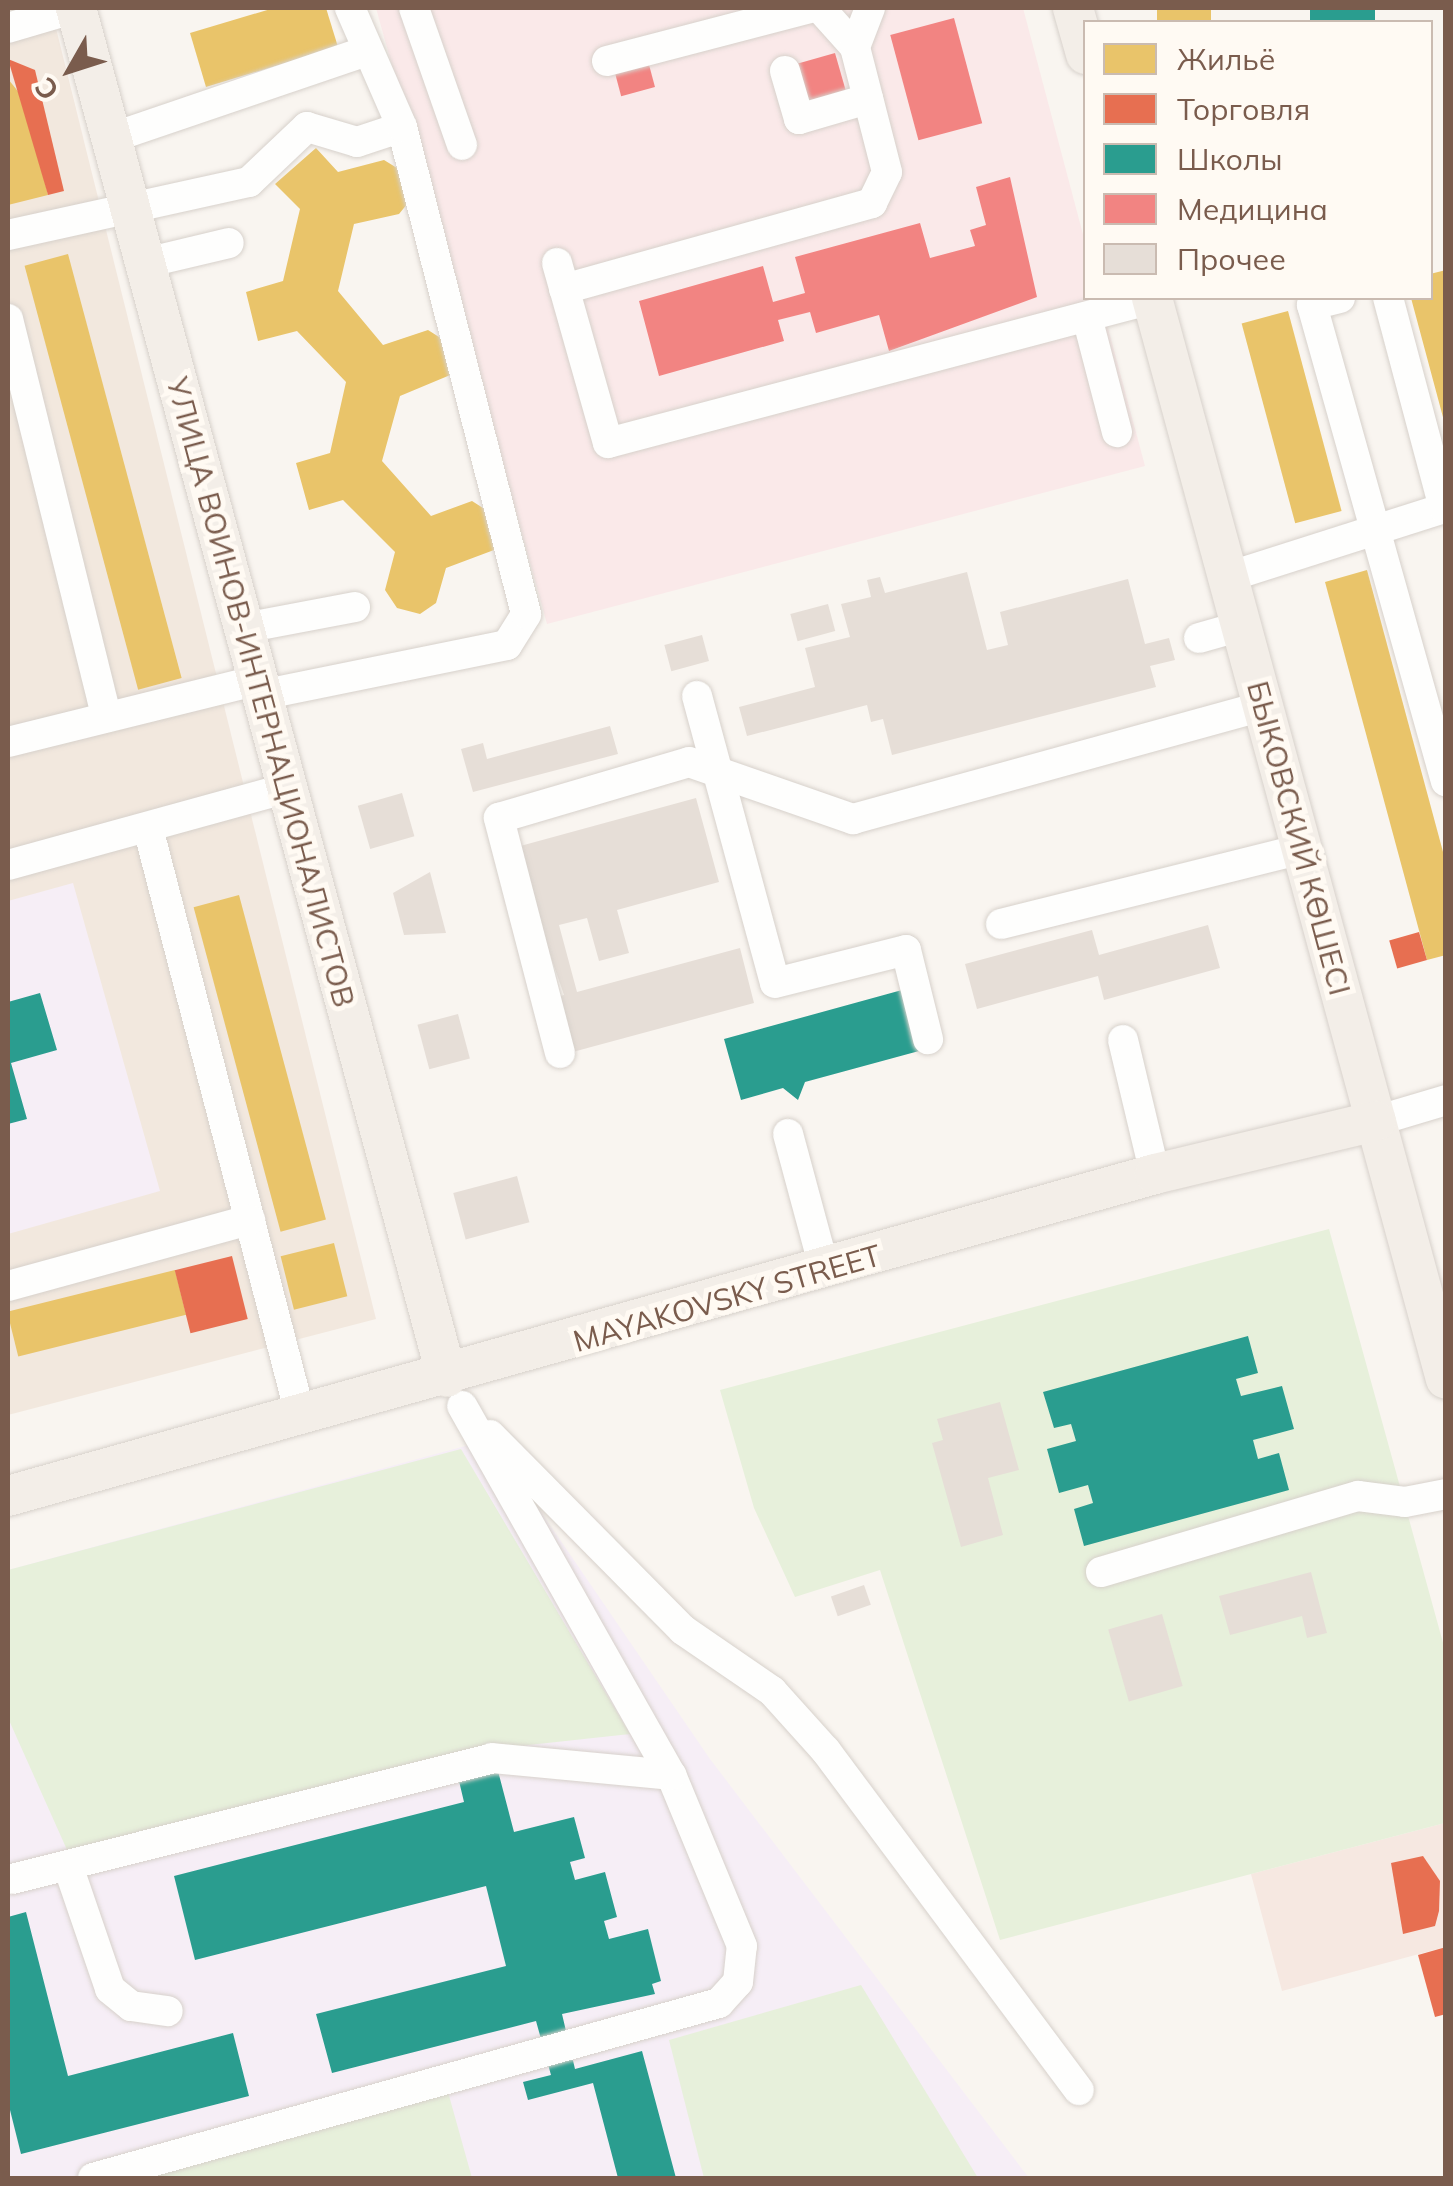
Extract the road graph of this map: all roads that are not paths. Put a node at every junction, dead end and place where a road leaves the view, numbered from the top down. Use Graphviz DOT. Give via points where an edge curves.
graph roads {
  1 [pos="76,8"];
  2 [pos="350,8"];
  3 [pos="414,8"];
  4 [pos="810,8"];
  5 [pos="820,8"];
  6 [pos="870,8"];
  7 [pos="1073,8"];
  8 [pos="8,28"];
  9 [pos="1083,43"];
  10 [pos="855,47"];
  11 [pos="366,51"];
  12 [pos="607,62"];
  13 [pos="785,70"];
  14 [pos="868,99"];
  15 [pos="402,127"];
  16 [pos="111,138"];
  17 [pos="462,145"];
  18 [pos="130,206"];
  19 [pos="8,235"];
  20 [pos="229,243"];
  21 [pos="145,263"];
  22 [pos="1145,300"];
  23 [pos="1153,300"];
  24 [pos="1333,300"];
  25 [pos="1389,300"];
  26 [pos="1087,316"];
  27 [pos="8,320"];
  28 [pos="1118,432"];
  29 [pos="1445,510"];
  30 [pos="1376,534"];
  31 [pos="1228,577"];
  32 [pos="356,607"];
  33 [pos="1242,626"];
  34 [pos="244,628"];
  35 [pos="1199,638"];
  36 [pos="260,688"];
  37 [pos="697,696"];
  38 [pos="1263,706"];
  39 [pos="105,712"];
  40 [pos="8,742"];
  41 [pos="718,772"];
  42 [pos="1446,782"];
  43 [pos="288,788"];
  44 [pos="148,828"];
  45 [pos="1302,849"];
  46 [pos="8,864"];
  47 [pos="1000,924"];
  48 [pos="928,1038"];
  49 [pos="1123,1040"];
  50 [pos="560,1052"];
  51 [pos="1446,1100"];
  52 [pos="1376,1121"];
  53 [pos="788,1134"];
  54 [pos="1155,1174"];
  55 [pos="250,1220"];
  56 [pos="825,1271"];
  57 [pos="8,1286"];
  58 [pos="1446,1379"];
  59 [pos="455,1392"];
  60 [pos="301,1418"];
  61 [pos="1446,1494"];
  62 [pos="8,1496"];
  63 [pos="1101,1572"];
  64 [pos="671,1776"];
  65 [pos="68,1866"];
  66 [pos="9,1880"];
  67 [pos="168,2011"];
  68 [pos="1079,2090"];
  69 [pos="93,2178"];
  1 -- 8 [label="street"];
  1 -- 16 [label="main road, УЛИЦА ВОИНОВ-ИНТЕРНАЦИОНАЛИСТОВ"];
  2 -- 11 [label="street"];
  3 -- 17 [label="street"];
  4 -- 12 [label="street"];
  5 -- 10 [label="street"];
  6 -- 10 [label="street"];
  7 -- 9 [label="main road"];
  10 -- 14 [label="street"];
  11 -- 15 [label="street"];
  11 -- 16 [label="street"];
  13 -- 14 [label="street" via="799,119"];
  14 -- 26 [label="street" via="887,172 872,202 561,276 608,442"];
  15 -- 18 [label="street" via="357,142 307,128 249,182"];
  15 -- 36 [label="street" via="474,382 523,627 507,645"];
  16 -- 18 [label="main road, УЛИЦА ВОИНОВ-ИНТЕРНАЦИОНАЛИСТОВ"];
  18 -- 19 [label="street"];
  18 -- 21 [label="main road, УЛИЦА ВОИНОВ-ИНТЕРНАЦИОНАЛИСТОВ"];
  20 -- 21 [label="street"];
  21 -- 34 [label="main road, УЛИЦА ВОИНОВ-ИНТЕРНАЦИОНАЛИСТОВ"];
  22 -- 26 [label="street"];
  23 -- 31 [label="main road, БЫКОВСКИЙ КӨШЕСІ"];
  24 -- 30 [label="street" via="1312,306"];
  25 -- 29 [label="street"];
  26 -- 28 [label="street"];
  27 -- 39 [label="street"];
  29 -- 30 [label="street"];
  30 -- 31 [label="street"];
  30 -- 42 [label="street"];
  31 -- 33 [label="main road, БЫКОВСКИЙ КӨШЕСІ"];
  32 -- 34 [label="street"];
  33 -- 35 [label="street"];
  33 -- 38 [label="main road, БЫКОВСКИЙ КӨШЕСІ"];
  34 -- 36 [label="main road, УЛИЦА ВОИНОВ-ИНТЕРНАЦИОНАЛИСТОВ"];
  36 -- 39 [label="street"];
  36 -- 43 [label="main road, УЛИЦА ВОИНОВ-ИНТЕРНАЦИОНАЛИСТОВ"];
  37 -- 41 [label="street"];
  38 -- 41 [label="street" via="853,819"];
  38 -- 45 [label="main road, БЫКОВСКИЙ КӨШЕСІ"];
  39 -- 40 [label="street"];
  41 -- 48 [label="street" via="775,983 906,950"];
  41 -- 50 [label="street" via="689,762 499,818"];
  43 -- 44 [label="street"];
  43 -- 59 [label="main road, УЛИЦА ВОИНОВ-ИНТЕРНАЦИОНАЛИСТОВ"];
  44 -- 46 [label="street"];
  44 -- 55 [label="street"];
  45 -- 47 [label="street"];
  45 -- 52 [label="main road, БЫКОВСКИЙ КӨШЕСІ"];
  49 -- 54 [label="street"];
  51 -- 52 [label="street, MAYAKOVSKY STREET"];
  52 -- 54 [label="main road, MAYAKOVSKY STREET"];
  52 -- 58 [label="main road, БЫКОВСКИЙ КӨШЕСІ"];
  53 -- 56 [label="street"];
  54 -- 56 [label="main road, MAYAKOVSKY STREET"];
  55 -- 57 [label="street"];
  55 -- 60 [label="street"];
  56 -- 59 [label="main road, MAYAKOVSKY STREET"];
  59 -- 60 [label="main road, MAYAKOVSKY STREET"];
  59 -- 64 [label="street"];
  59 -- 68 [label="street" via="683,1630 783,1703"];
  60 -- 62 [label="main road, MAYAKOVSKY STREET"];
  61 -- 63 [label="street" via="1405,1502 1358,1496"];
  64 -- 65 [label="street" via="492,1758"];
  64 -- 69 [label="street" via="742,1946 738,1982 720,2003"];
  65 -- 66 [label="street"];
  65 -- 67 [label="street" via="110,1990 131,2006"];
}
